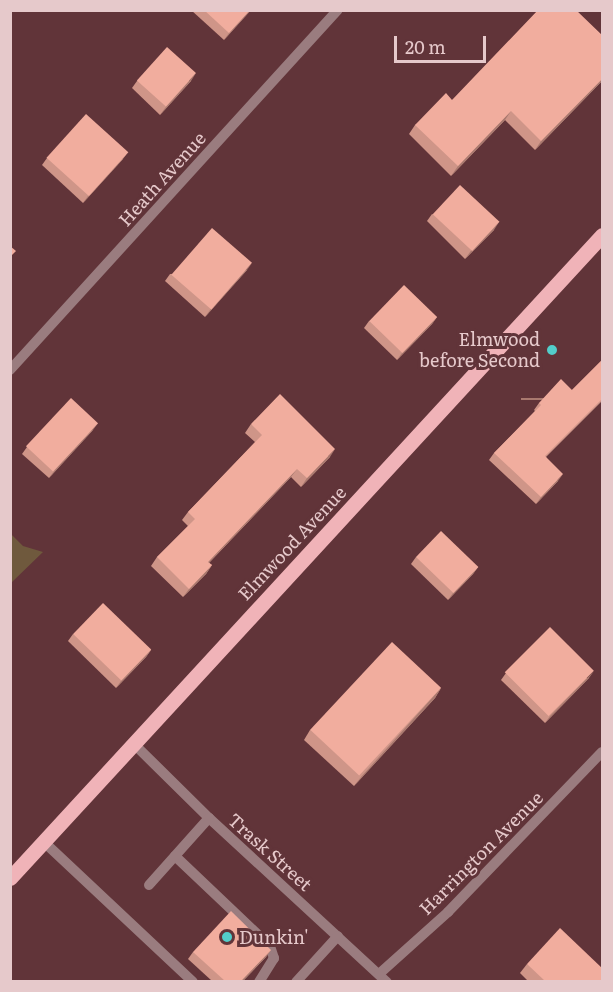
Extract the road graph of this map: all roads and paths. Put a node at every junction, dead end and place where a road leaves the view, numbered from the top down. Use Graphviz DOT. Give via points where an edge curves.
graph roads {
  1 [pos="338,10"];
  2 [pos="603,235"];
  3 [pos="10,370"];
  4 [pos="134,744"];
  5 [pos="603,752"];
  6 [pos="209,818"];
  7 [pos="44,842"];
  8 [pos="175,856"];
  9 [pos="10,878"];
  10 [pos="149,885"];
  11 [pos="338,936"];
  12 [pos="383,978"];
  13 [pos="193,981"];
  14 [pos="259,981"];
  15 [pos="296,981"];
  1 -- 3 [label="street, Heath Avenue"];
  2 -- 4 [label="main road, Elmwood Avenue"];
  4 -- 6 [label="street, Trask Street"];
  4 -- 7 [label="main road, Elmwood Avenue"];
  5 -- 12 [label="street, Harrington Avenue"];
  6 -- 8 [label="street"];
  6 -- 11 [label="street, Trask Street"];
  7 -- 9 [label="main road, Elmwood Avenue"];
  7 -- 13 [label="street"];
  8 -- 10 [label="street"];
  8 -- 14 [label="street" via="270,946 274,958"];
  11 -- 12 [label="street, Trask Street"];
  11 -- 15 [label="street"];
}
